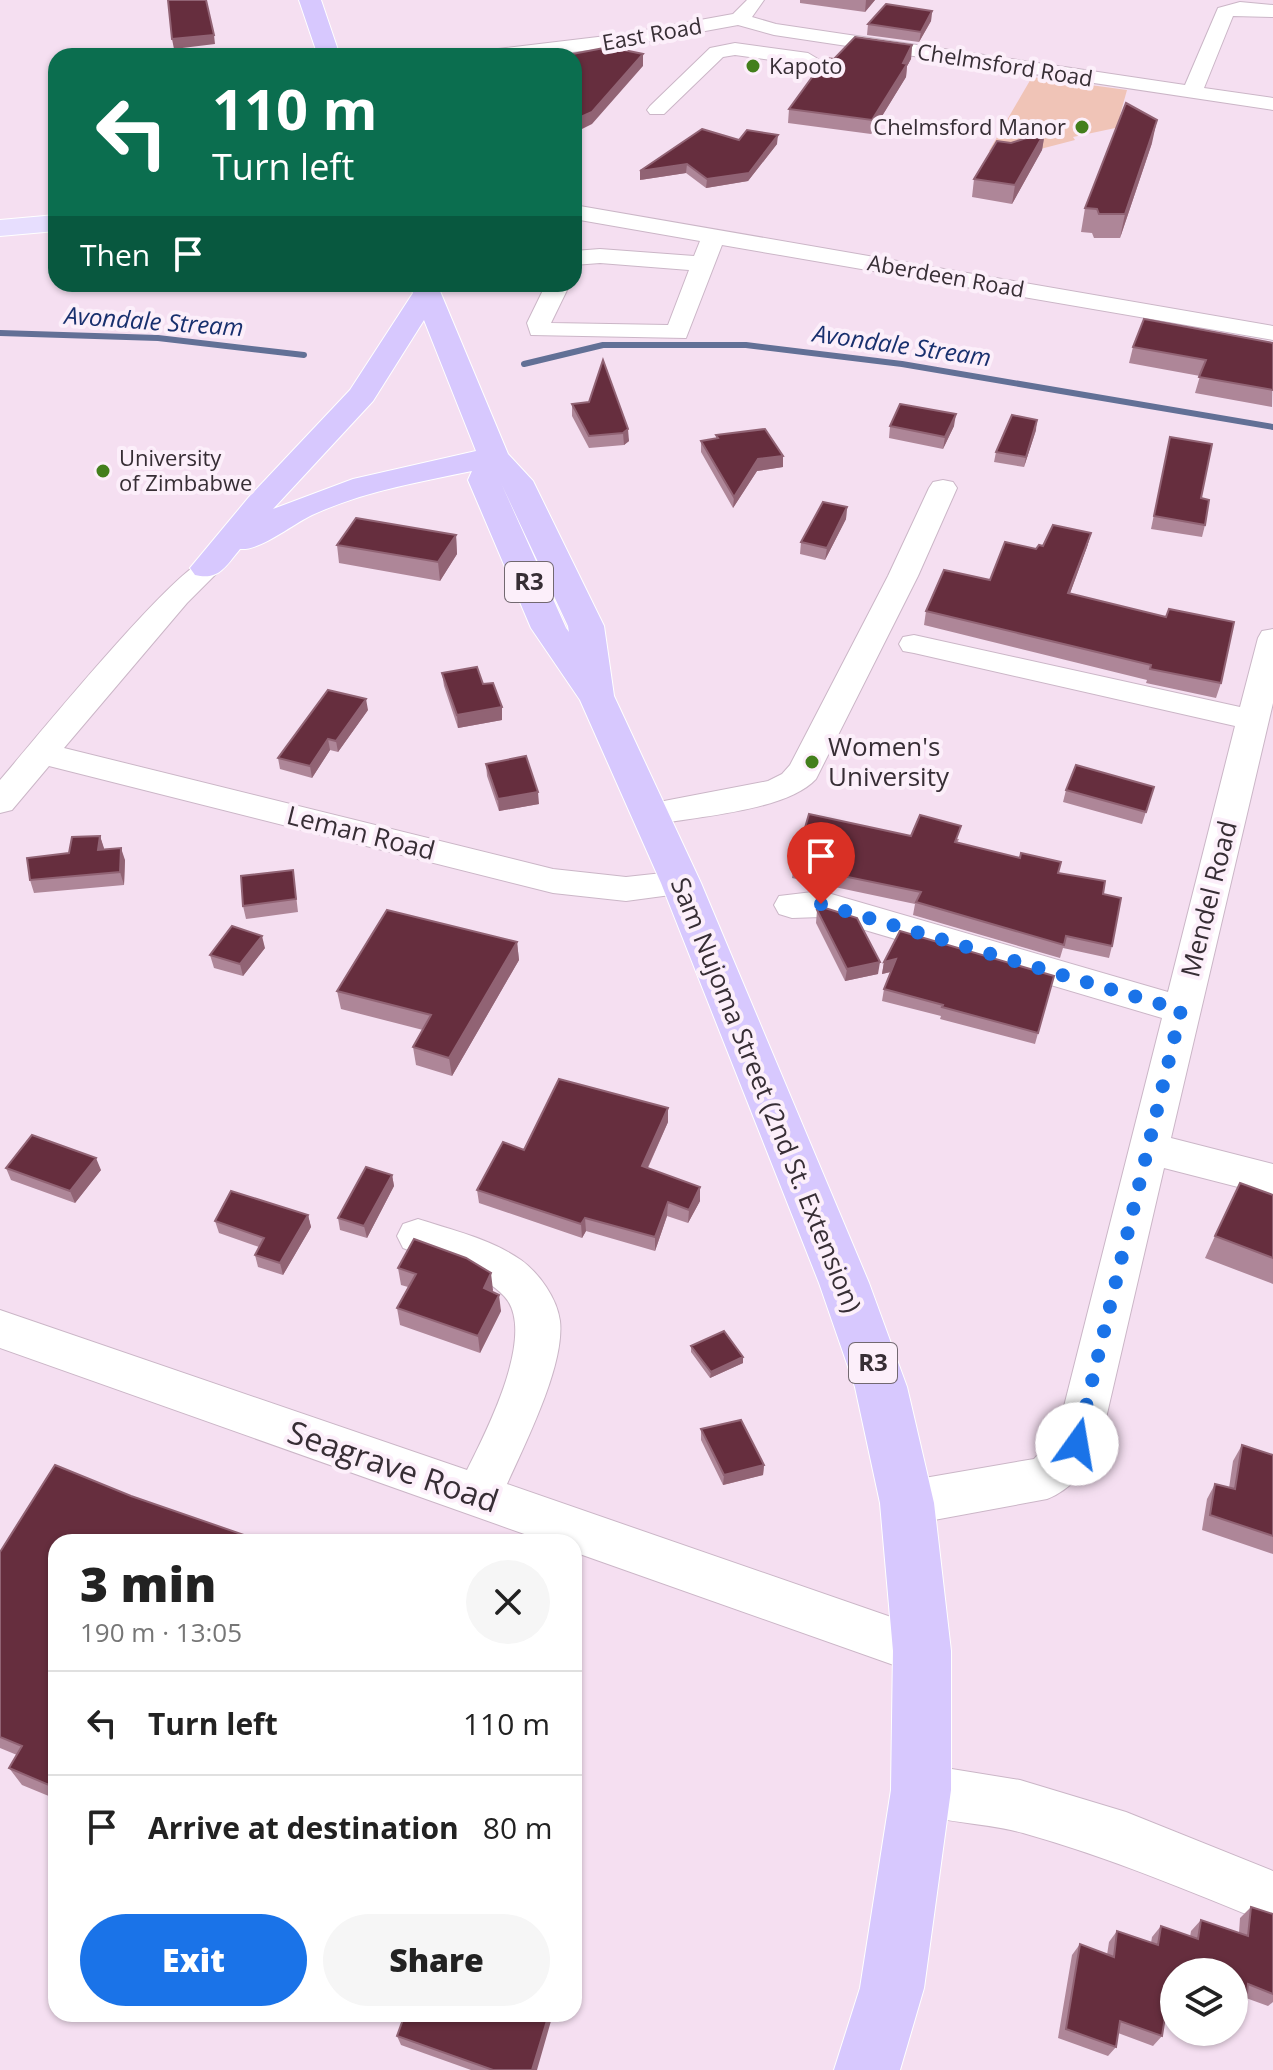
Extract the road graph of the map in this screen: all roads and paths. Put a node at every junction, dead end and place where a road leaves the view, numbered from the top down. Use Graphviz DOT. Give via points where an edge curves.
graph roads {
  1 [pos="310,0"];
  2 [pos="758,0"];
  3 [pos="1273,11"];
  4 [pos="739,19"];
  5 [pos="850,41"];
  6 [pos="326,48"];
  7 [pos="556,48"];
  8 [pos="1195,85"];
  9 [pos="1273,89"];
  10 [pos="1273,104"];
  11 [pos="657,110"];
  12 [pos="582,211"];
  13 [pos="48,224"];
  14 [pos="0,228"];
  15 [pos="714,235"];
  16 [pos="48,239"];
  17 [pos="0,242"];
  18 [pos="582,257"];
  19 [pos="703,264"];
  20 [pos="423,292"];
  21 [pos="426,292"];
  22 [pos="554,292"];
  23 [pos="1273,333"];
  24 [pos="494,457"];
  25 [pos="943,488"];
  26 [pos="207,568"];
  27 [pos="1273,638"];
  28 [pos="914,644"];
  29 [pos="1252,720"];
  30 [pos="45,754"];
  31 [pos="0,802"];
  32 [pos="650,814"];
  33 [pos="681,883"];
  34 [pos="792,905"];
  35 [pos="1181,1010"];
  36 [pos="1148,1148"];
  37 [pos="1273,1180"];
  38 [pos="418,1236"];
  39 [pos="0,1329"];
  40 [pos="478,1496"];
  41 [pos="907,1503"];
  42 [pos="922,1651"];
  43 [pos="921,1790"];
  44 [pos="1273,1898"];
  45 [pos="867,2070"];
  1 -- 6 [label="highway"];
  2 -- 4 [label="street, East Road"];
  3 -- 8 [label="street" via="1225,12"];
  4 -- 5 [label="street, Chelmsford Road"];
  4 -- 7 [label="street, East Road"];
  5 -- 8 [label="street, Chelmsford Road"];
  5 -- 11 [label="street" via="837,57 822,60 735,49 717,52"];
  8 -- 9 [label="street"];
  8 -- 10 [label="street, Chelmsford Road"];
  12 -- 15 [label="street, Aberdeen Road"];
  13 -- 14 [label="main road"];
  15 -- 19 [label="street"];
  15 -- 23 [label="street, Aberdeen Road"];
  16 -- 17 [label="main road"];
  18 -- 19 [label="street"];
  19 -- 22 [label="street" via="677,333 540,330"];
  20 -- 26 [label="highway" via="362,395"];
  21 -- 24 [label="highway, Sam Nujoma Street (2nd St. Extension) / R3"];
  24 -- 26 [label="highway" via="342,491 279,519"];
  24 -- 32 [label="highway, Sam Nujoma Street (2nd St. Extension) / R3" via="484,480 549,628 598,700"];
  25 -- 32 [label="street" via="804,771 776,791"];
  26 -- 30 [label="street" via="176,597"];
  27 -- 29 [label="street, Mendel Road"];
  28 -- 29 [label="street"];
  29 -- 35 [label="street, Mendel Road"];
  30 -- 31 [label="street"];
  30 -- 33 [label="street, Leman Road" via="553,881 626,889"];
  32 -- 33 [label="highway, Sam Nujoma Street (2nd St. Extension) / R3"];
  33 -- 41 [label="highway, Sam Nujoma Street (2nd St. Extension) / R3" via="844,1283 881,1387"];
  34 -- 35 [label="street" via="821,904"];
  35 -- 36 [label="street, Mendel Road"];
  36 -- 37 [label="street"];
  36 -- 41 [label="street, Mendel Road" via="1077,1444 1047,1478"];
  38 -- 40 [label="street" via="512,1277 526,1290 538,1321 520,1399"];
  39 -- 40 [label="street, Seagrave Road"];
  40 -- 42 [label="street, Seagrave Road"];
  41 -- 42 [label="highway, Sam Nujoma Street (2nd St. Extension) / R3"];
  42 -- 43 [label="highway, Sam Nujoma Street (2nd St. Extension) / R3"];
  43 -- 44 [label="street" via="1020,1806 1126,1839"];
  43 -- 45 [label="highway, Sam Nujoma Street (2nd St. Extension) / R3" via="892,1988"];
}
